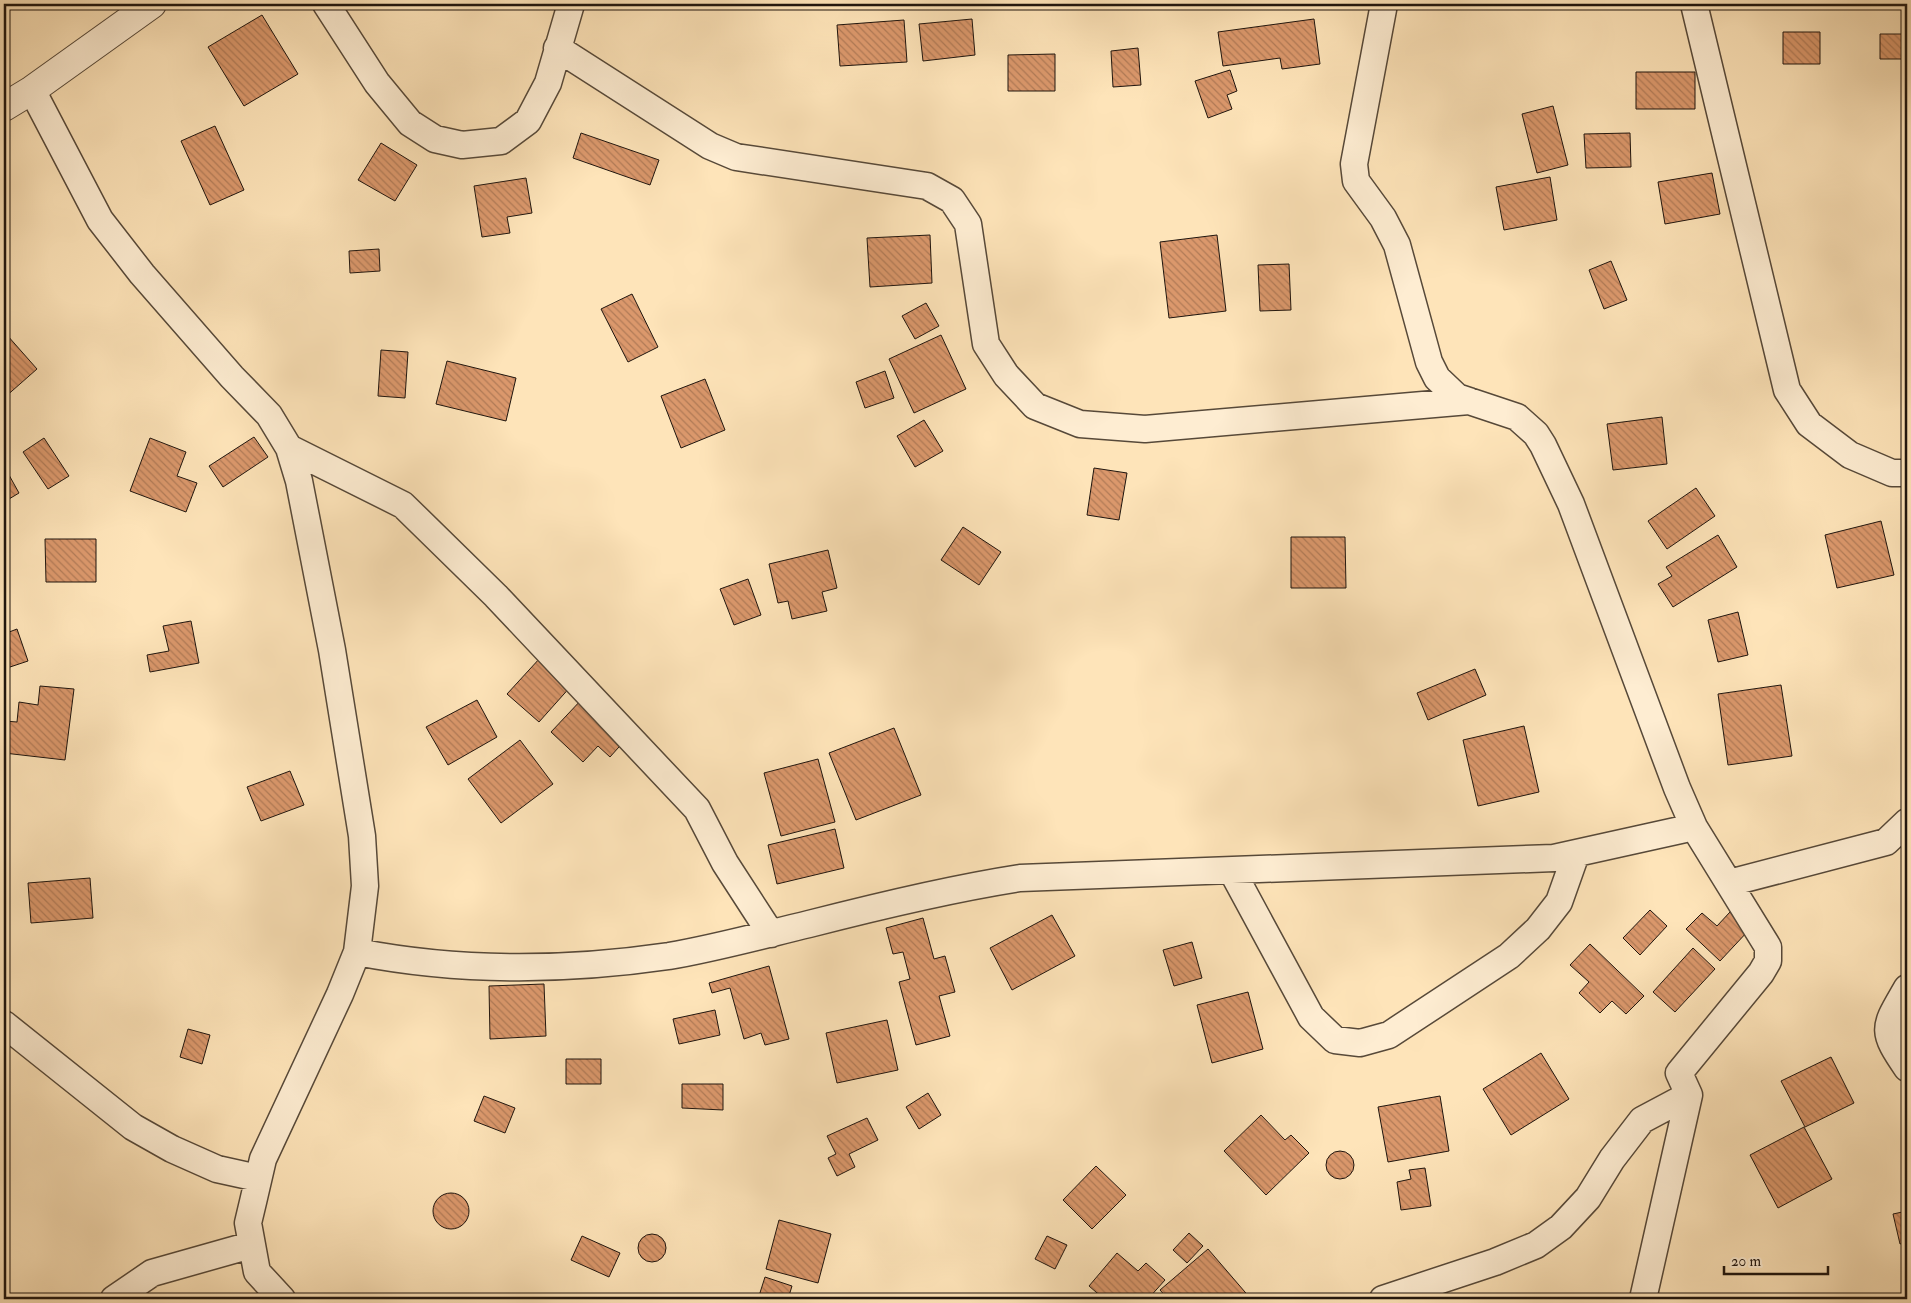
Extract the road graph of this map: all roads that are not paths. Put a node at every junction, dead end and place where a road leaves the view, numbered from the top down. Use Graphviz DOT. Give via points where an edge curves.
graph roads {
  1 [pos="152,4"];
  2 [pos="326,4"];
  3 [pos="571,4"];
  4 [pos="1384,4"];
  5 [pos="1694,4"];
  6 [pos="557,48"];
  7 [pos="32,90"];
  8 [pos="4,107"];
  9 [pos="1469,401"];
  10 [pos="289,448"];
  11 [pos="1907,474"];
  12 [pos="1907,822"];
  13 [pos="1694,827"];
  14 [pos="1576,854"];
  15 [pos="1232,871"];
  16 [pos="1729,883"];
  17 [pos="771,934"];
  18 [pos="356,952"];
  19 [pos="1907,988"];
  20 [pos="4,1024"];
  21 [pos="1907,1068"];
  22 [pos="1689,1095"];
  23 [pos="258,1178"];
  24 [pos="251,1245"];
  25 [pos="114,1299"];
  26 [pos="282,1299"];
  27 [pos="1383,1299"];
  28 [pos="1644,1299"];
  1 -- 7 [label="street"];
  2 -- 6 [label="street" via="377,83 410,123 435,140 462,145 501,141 528,121 548,83"];
  3 -- 6 [label="street"];
  4 -- 9 [label="street" via="1354,164 1356,181 1397,245 1437,378 1457,397"];
  5 -- 11 [label="street" via="1788,390 1809,424 1850,455 1892,473"];
  6 -- 9 [label="street" via="710,146 736,157 928,186 952,200 968,224 986,344 1006,375 1036,406 1080,424 1144,429"];
  7 -- 8 [label="street"];
  7 -- 10 [label="street" via="100,220 142,274 269,415"];
  9 -- 13 [label="street" via="1517,417 1543,445 1571,504"];
  10 -- 17 [label="street" via="404,505 496,596 697,809 726,863"];
  10 -- 18 [label="street" via="299,481 332,650 362,836 365,886"];
  12 -- 16 [label="street" via="1886,842"];
  13 -- 14 [label="street"];
  13 -- 16 [label="street"];
  14 -- 15 [label="street" via="1554,858"];
  14 -- 15 [label="street" via="1559,902 1538,929 1509,956 1389,1035 1360,1042 1335,1040 1311,1017"];
  15 -- 17 [label="street" via="1020,878 960,887"];
  16 -- 22 [label="street" via="1768,947 1768,961 1679,1074"];
  17 -- 18 [label="street" via="669,956 570,966 451,965 401,961"];
  18 -- 23 [label="street" via="340,994 263,1159"];
  19 -- 21 [label="street" via="1890,1017 1887,1031 1890,1044"];
  20 -- 23 [label="street" via="133,1127 172,1149 217,1168"];
  22 -- 27 [label="street" via="1642,1120 1588,1198 1561,1227 1536,1245"];
  22 -- 28 [label="street"];
  23 -- 24 [label="street" via="248,1223"];
  24 -- 25 [label="street" via="152,1273"];
  24 -- 26 [label="street" via="257,1272"];
}
